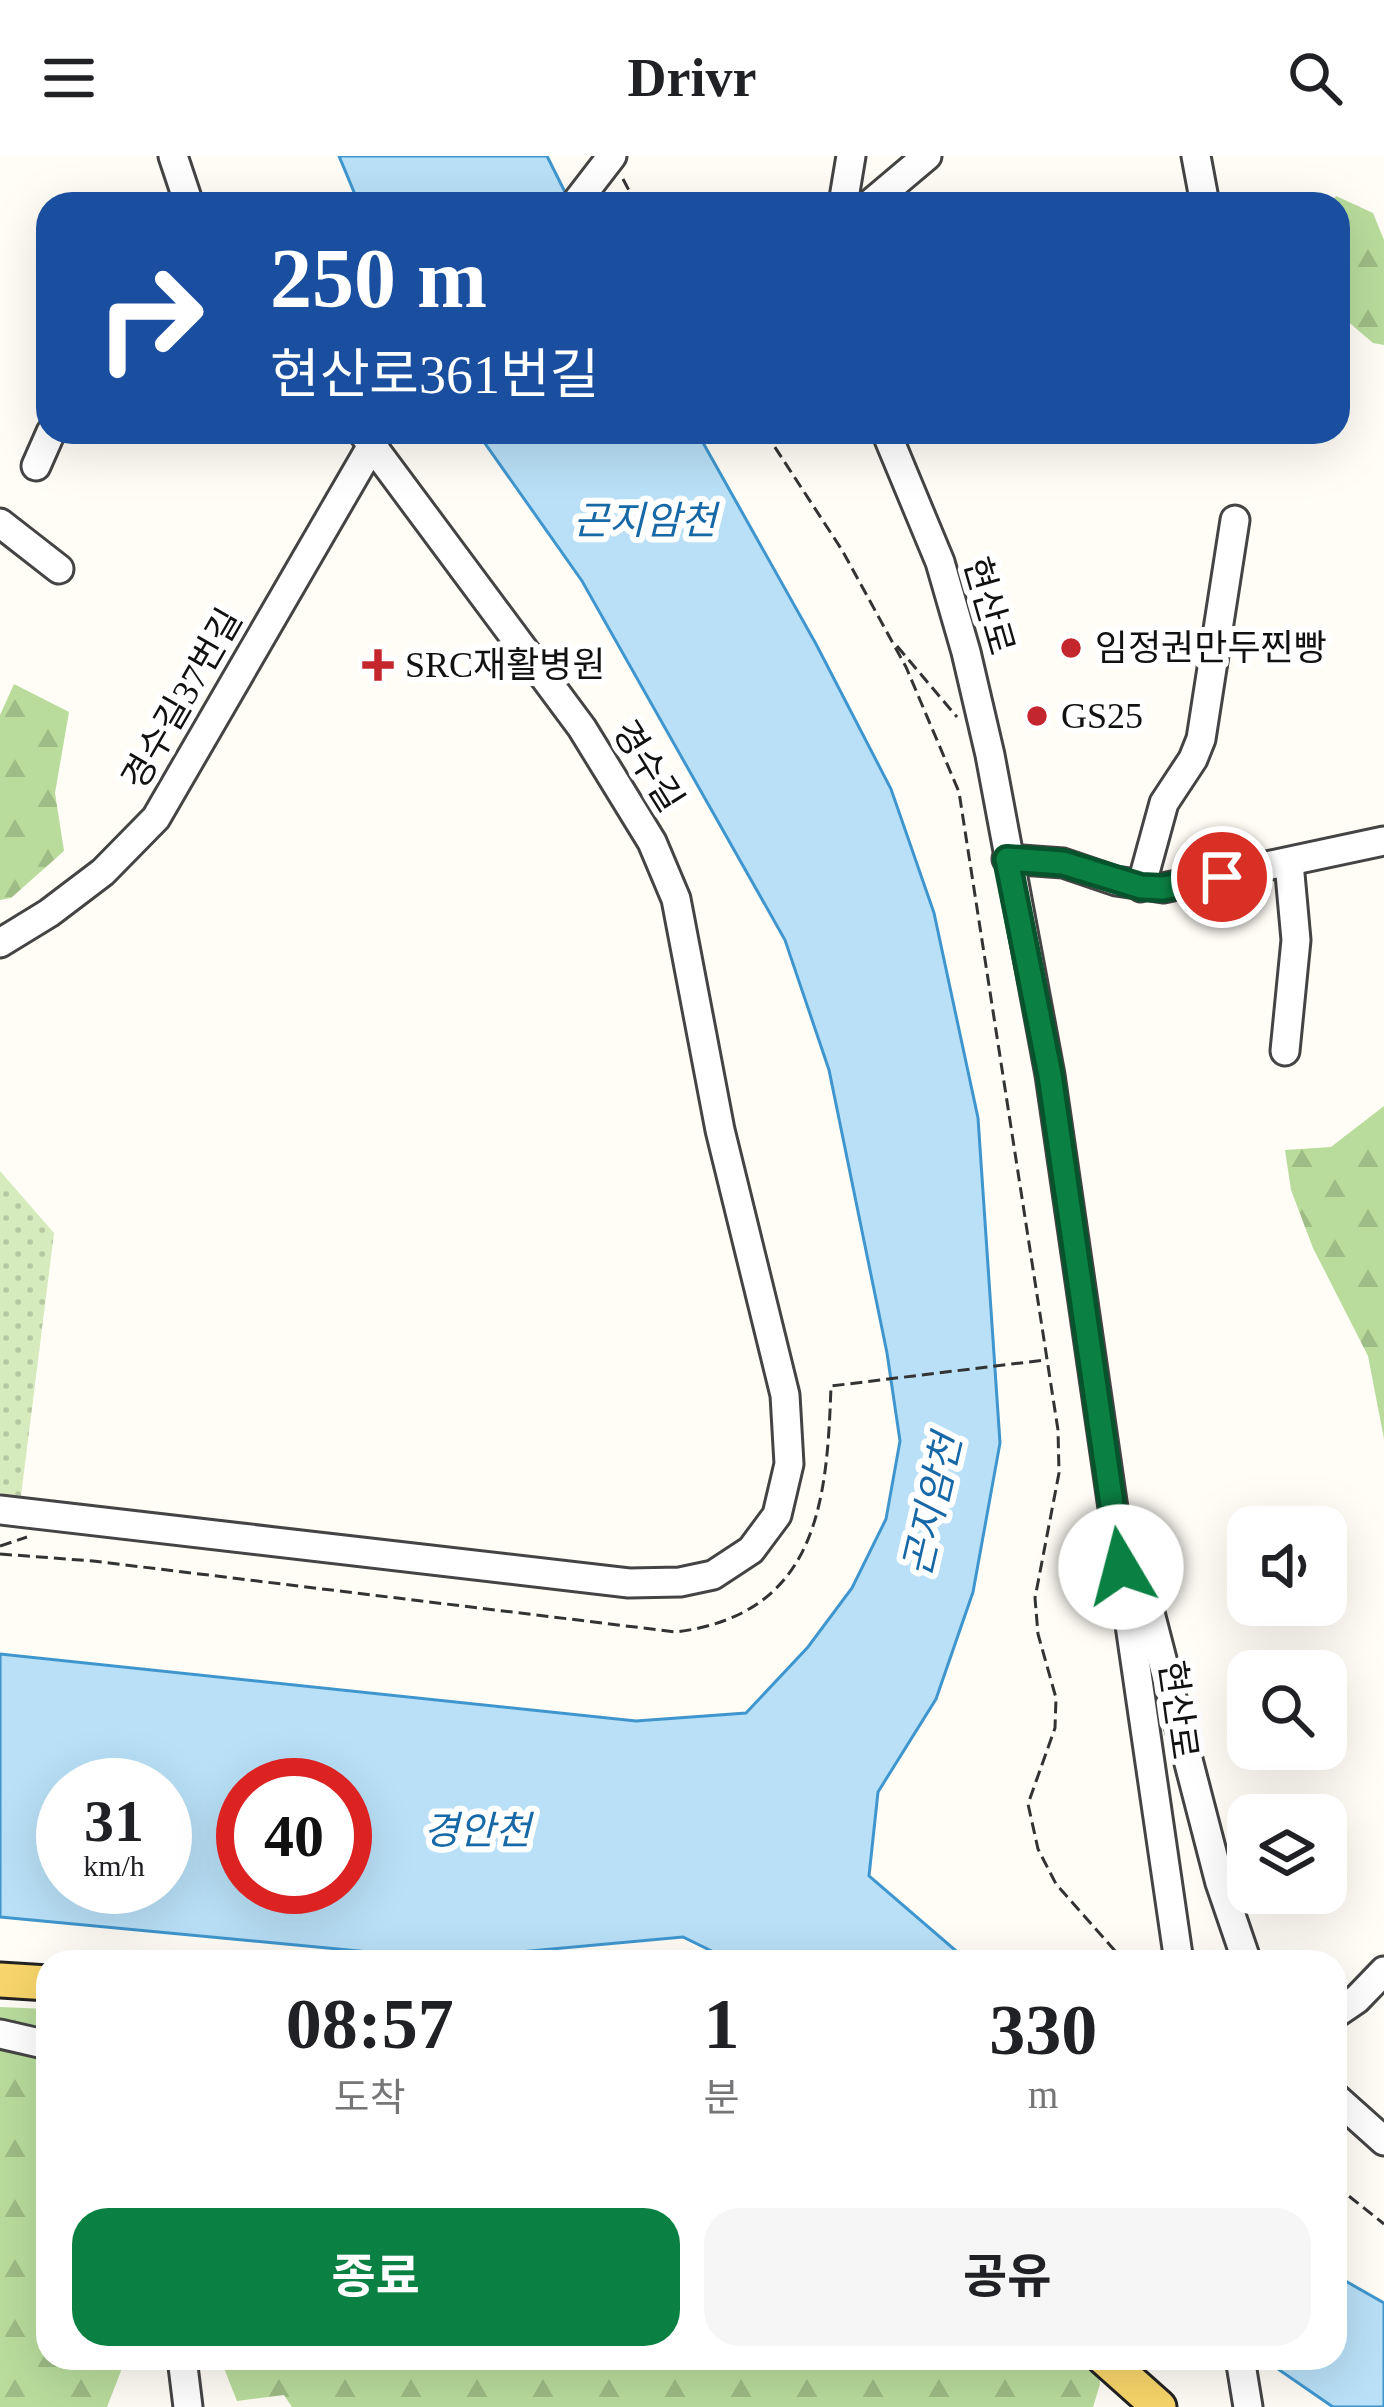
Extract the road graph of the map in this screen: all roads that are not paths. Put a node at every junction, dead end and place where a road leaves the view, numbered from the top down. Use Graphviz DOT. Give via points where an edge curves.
graph roads {
  1 [pos="173,156"];
  2 [pos="851,156"];
  3 [pos="927,156"];
  4 [pos="1196,156"];
  5 [pos="608,163"];
  6 [pos="185,192"];
  7 [pos="585,192"];
  8 [pos="845,192"];
  9 [pos="884,192"];
  10 [pos="1203,192"];
  11 [pos="45,444"];
  12 [pos="366,444"];
  13 [pos="377,444"];
  14 [pos="891,444"];
  15 [pos="36,466"];
  16 [pos="1235,520"];
  17 [pos="0,523"];
  18 [pos="59,569"];
  19 [pos="1379,848"];
  20 [pos="1007,859"];
  21 [pos="1289,863"];
  22 [pos="1141,887"];
  23 [pos="0,943"];
  24 [pos="1285,1051"];
  25 [pos="1101,1425"];
  26 [pos="0,1510"];
  27 [pos="1176,1950"];
  28 [pos="1243,1950"];
  29 [pos="1384,1971"];
  30 [pos="0,1980"];
  31 [pos="36,1982"];
  32 [pos="1347,2006"];
  33 [pos="0,2034"];
  34 [pos="36,2042"];
  35 [pos="1347,2108"];
  36 [pos="1384,2141"];
  37 [pos="183,2370"];
  38 [pos="1117,2370"];
  39 [pos="1242,2370"];
  40 [pos="188,2407"];
  41 [pos="1159,2407"];
  42 [pos="1248,2407"];
  1 -- 6 [label="street"];
  2 -- 8 [label="street"];
  3 -- 9 [label="street"];
  4 -- 10 [label="street"];
  5 -- 7 [label="street"];
  11 -- 15 [label="street"];
  12 -- 23 [label="street, 경수길37번길" via="156,818 103,872"];
  13 -- 26 [label="street, 경수길" via="582,728 652,842 676,899 720,1130 784,1395 789,1464 777,1515 751,1550 713,1575 629,1583"];
  14 -- 20 [label="street, 현산로" via="940,562 966,652"];
  16 -- 22 [label="street" via="1201,739 1164,803"];
  17 -- 18 [label="street"];
  19 -- 21 [label="street"];
  20 -- 22 [label="street" via="1063,863"];
  20 -- 25 [label="street, 현산로" via="1050,1075"];
  21 -- 22 [label="street"];
  21 -- 24 [label="street" via="1295,979"];
  25 -- 27 [label="street, 현산로"];
  25 -- 28 [label="street"];
  29 -- 32 [label="street"];
  30 -- 31 [label="main road"];
  33 -- 34 [label="street"];
  35 -- 36 [label="street"];
  37 -- 40 [label="street"];
  38 -- 41 [label="main road"];
  39 -- 42 [label="street"];
}
